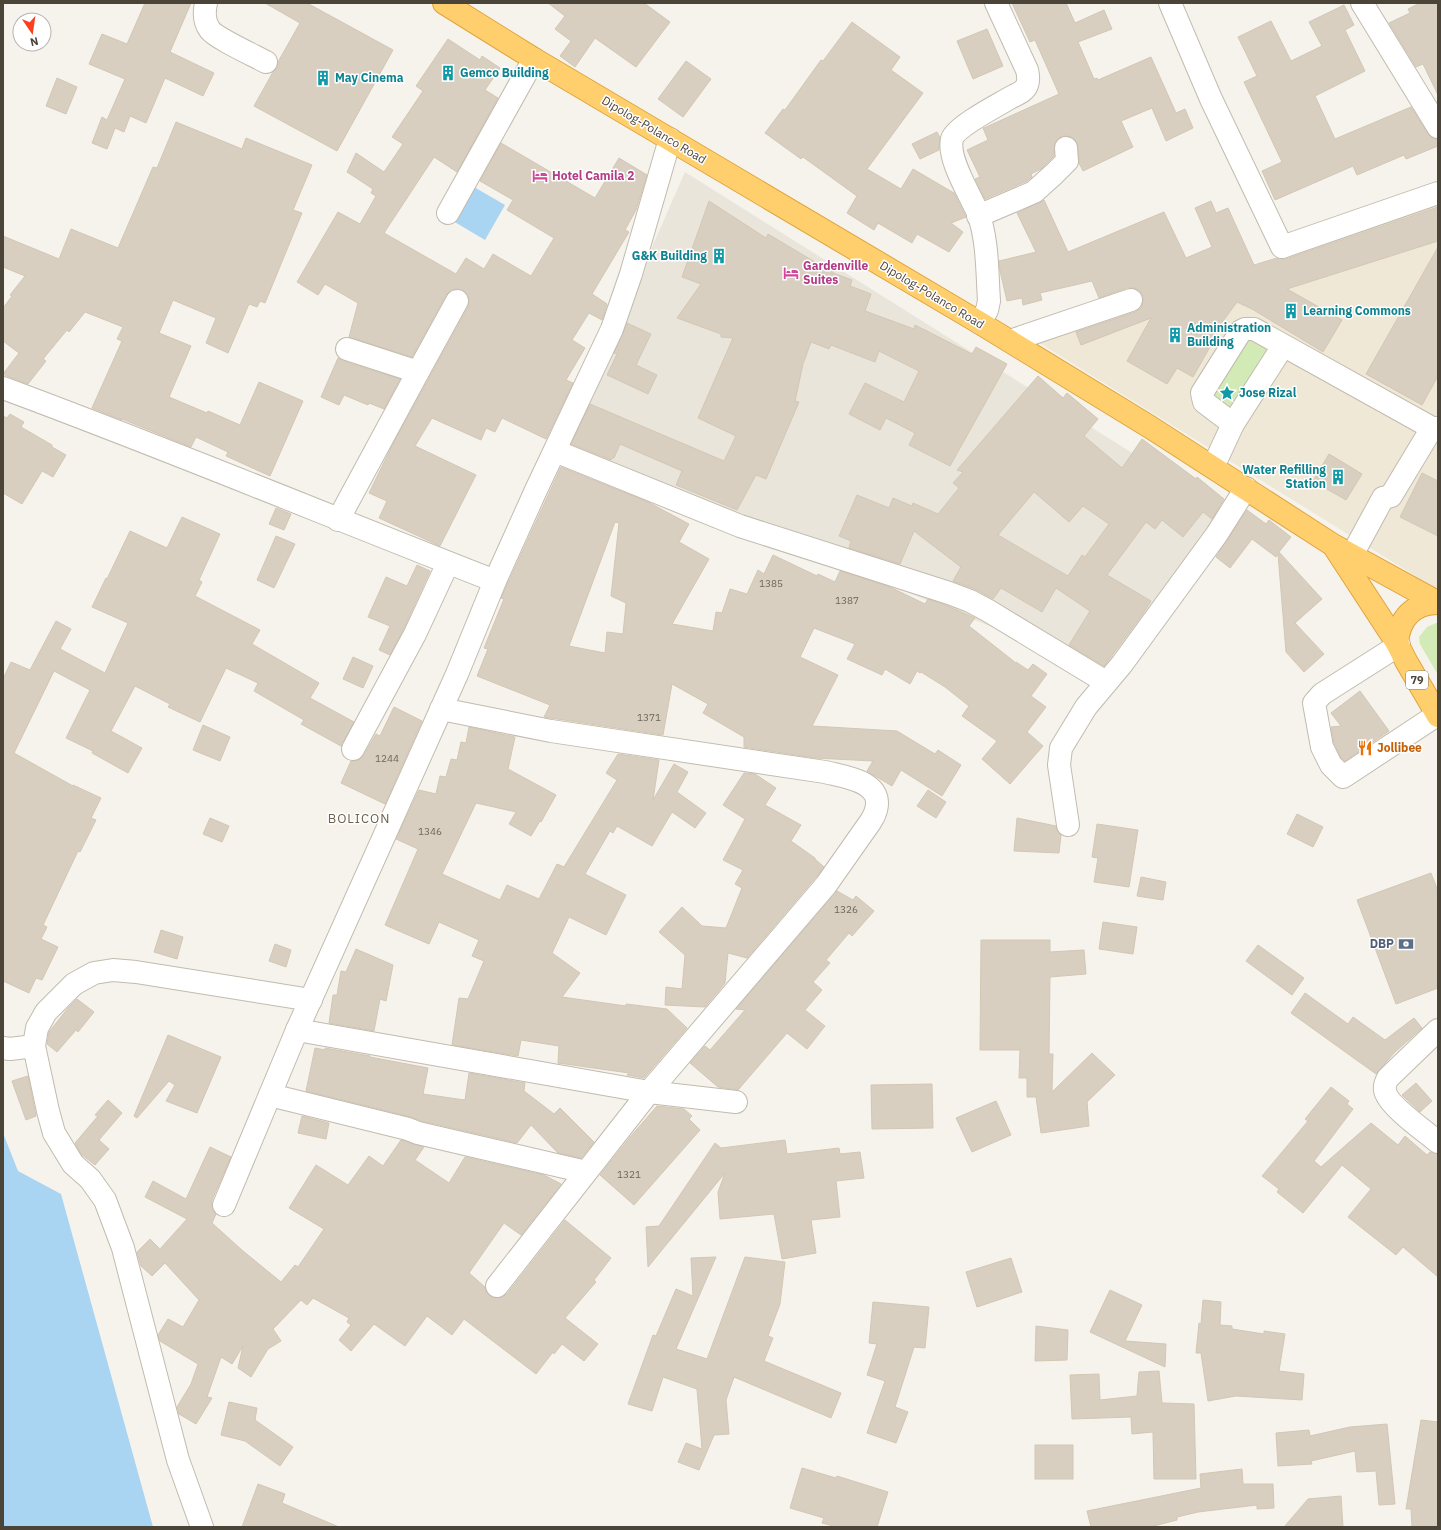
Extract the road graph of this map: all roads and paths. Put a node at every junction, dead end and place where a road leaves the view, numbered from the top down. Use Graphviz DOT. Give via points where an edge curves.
graph roads {
  1 [pos="206,3"];
  2 [pos="444,3"];
  3 [pos="996,3"];
  4 [pos="1170,3"];
  5 [pos="1362,3"];
  6 [pos="534,58"];
  7 [pos="266,62"];
  8 [pos="1438,127"];
  9 [pos="670,139"];
  10 [pos="1066,148"];
  11 [pos="1438,193"];
  12 [pos="448,213"];
  13 [pos="978,216"];
  14 [pos="1131,300"];
  15 [pos="457,301"];
  16 [pos="980,323"];
  17 [pos="1010,341"];
  18 [pos="1283,346"];
  19 [pos="347,349"];
  20 [pos="418,372"];
  21 [pos="3,388"];
  22 [pos="1233,424"];
  23 [pos="1435,428"];
  24 [pos="555,451"];
  25 [pos="1213,467"];
  26 [pos="1246,488"];
  27 [pos="338,520"];
  28 [pos="1350,554"];
  29 [pos="448,563"];
  30 [pos="495,581"];
  31 [pos="1438,603"];
  32 [pos="1398,644"];
  33 [pos="1108,680"];
  34 [pos="441,709"];
  35 [pos="1438,715"];
  36 [pos="354,749"];
  37 [pos="1068,825"];
  38 [pos="311,1000"];
  39 [pos="298,1030"];
  40 [pos="1438,1030"];
  41 [pos="34,1046"];
  42 [pos="3,1048"];
  43 [pos="649,1092"];
  44 [pos="270,1095"];
  45 [pos="736,1102"];
  46 [pos="1438,1142"];
  47 [pos="586,1172"];
  48 [pos="224,1205"];
  49 [pos="497,1286"];
  50 [pos="202,1527"];
  1 -- 7 [label="street" via="206,20 210,30"];
  2 -- 6 [label="highway, Dipolog-Polanco Road"];
  3 -- 13 [label="street" via="1026,70 1028,85 1023,91 956,132 952,139 953,159"];
  4 -- 11 [label="street" via="1211,99 1282,247"];
  5 -- 8 [label="street"];
  6 -- 9 [label="highway, Dipolog-Polanco Road"];
  6 -- 12 [label="street"];
  9 -- 16 [label="highway, Dipolog-Polanco Road"];
  9 -- 24 [label="street" via="631,274 612,329"];
  10 -- 13 [label="street" via="1067,160 1034,192"];
  13 -- 16 [label="street" via="985,239 989,301"];
  14 -- 17 [label="street"];
  15 -- 20 [label="street"];
  16 -- 17 [label="highway, Dipolog-Polanco Road"];
  17 -- 25 [label="highway, Dipolog-Polanco Road"];
  18 -- 22 [label="street"];
  18 -- 22 [label="street" via="1254,329 1241,331 1202,394 1204,402"];
  18 -- 23 [label="street"];
  19 -- 20 [label="street"];
  20 -- 27 [label="street"];
  21 -- 27 [label="street" via="251,483"];
  22 -- 25 [label="street"];
  23 -- 28 [label="street" via="1391,496 1395,504"];
  24 -- 30 [label="street"];
  24 -- 33 [label="street" via="740,526 970,601 1101,679"];
  25 -- 26 [label="highway, Dipolog-Polanco Road"];
  26 -- 28 [label="highway, Dipolog-Polanco Road"];
  26 -- 33 [label="street" via="1217,534"];
  27 -- 29 [label="street"];
  28 -- 31 [label="highway, Dipolog-Polanco Road"];
  28 -- 32 [label="highway"];
  29 -- 30 [label="street"];
  29 -- 36 [label="street" via="412,641"];
  30 -- 34 [label="street"];
  31 -- 32 [label="highway" via="1424,604 1403,621 1398,631"];
  32 -- 35 [label="highway, 79"];
  32 -- 35 [label="street" via="1322,694 1314,703 1322,746 1331,764 1343,776"];
  33 -- 37 [label="street" via="1086,707 1061,748 1059,765"];
  34 -- 38 [label="street"];
  34 -- 43 [label="street" via="551,731 825,772 866,783 872,789 877,800 871,822 826,885"];
  38 -- 39 [label="street"];
  38 -- 41 [label="street" via="136,972 113,970 94,973 74,984 46,1012 36,1028"];
  39 -- 43 [label="street"];
  39 -- 44 [label="street"];
  40 -- 46 [label="street" via="1388,1078 1385,1084 1391,1102"];
  41 -- 42 [label="street"];
  41 -- 50 [label="street" via="54,1133 72,1164 90,1179 105,1200 123,1248 178,1460"];
  43 -- 45 [label="street"];
  43 -- 47 [label="street"];
  44 -- 47 [label="street"];
  44 -- 48 [label="street"];
  47 -- 49 [label="street"];
}
